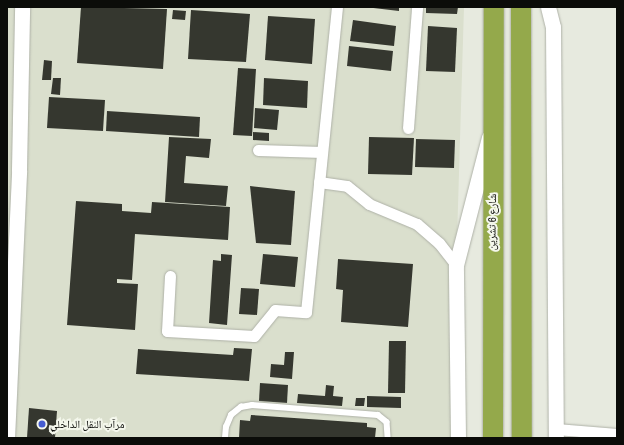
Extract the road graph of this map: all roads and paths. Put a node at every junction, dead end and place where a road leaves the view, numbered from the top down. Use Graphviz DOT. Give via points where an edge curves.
graph roads {
  1 [pos="22,7"];
  2 [pos="337,7"];
  3 [pos="417,7"];
  4 [pos="494,7"];
  5 [pos="522,7"];
  6 [pos="548,7"];
  7 [pos="494,116"];
  8 [pos="408,128"];
  9 [pos="258,150"];
  10 [pos="322,152"];
  11 [pos="319,182"];
  12 [pos="456,265"];
  13 [pos="170,276"];
  14 [pos="8,402"];
  15 [pos="556,434"];
  16 [pos="617,434"];
  17 [pos="7,438"];
  18 [pos="225,438"];
  19 [pos="388,438"];
  20 [pos="458,438"];
  21 [pos="493,438"];
  22 [pos="522,438"];
  1 -- 14 [label="street" via="19,170"];
  2 -- 10 [label="street"];
  3 -- 8 [label="street"];
  4 -- 7 [label="highway, شارع 6 تشرين"];
  5 -- 22 [label="highway"];
  6 -- 15 [label="street" via="553,27"];
  7 -- 12 [label="street"];
  7 -- 21 [label="highway, شارع 6 تشرين"];
  9 -- 10 [label="street"];
  10 -- 11 [label="street"];
  11 -- 12 [label="street" via="346,186 369,204 416,224 439,244"];
  11 -- 13 [label="street" via="306,312 275,310 254,336 167,331"];
  12 -- 20 [label="street"];
  14 -- 17 [label="street"];
  15 -- 16 [label="street"];
  18 -- 19 [label="lane" via="231,415 241,407 252,405 378,415 387,422"];
}
